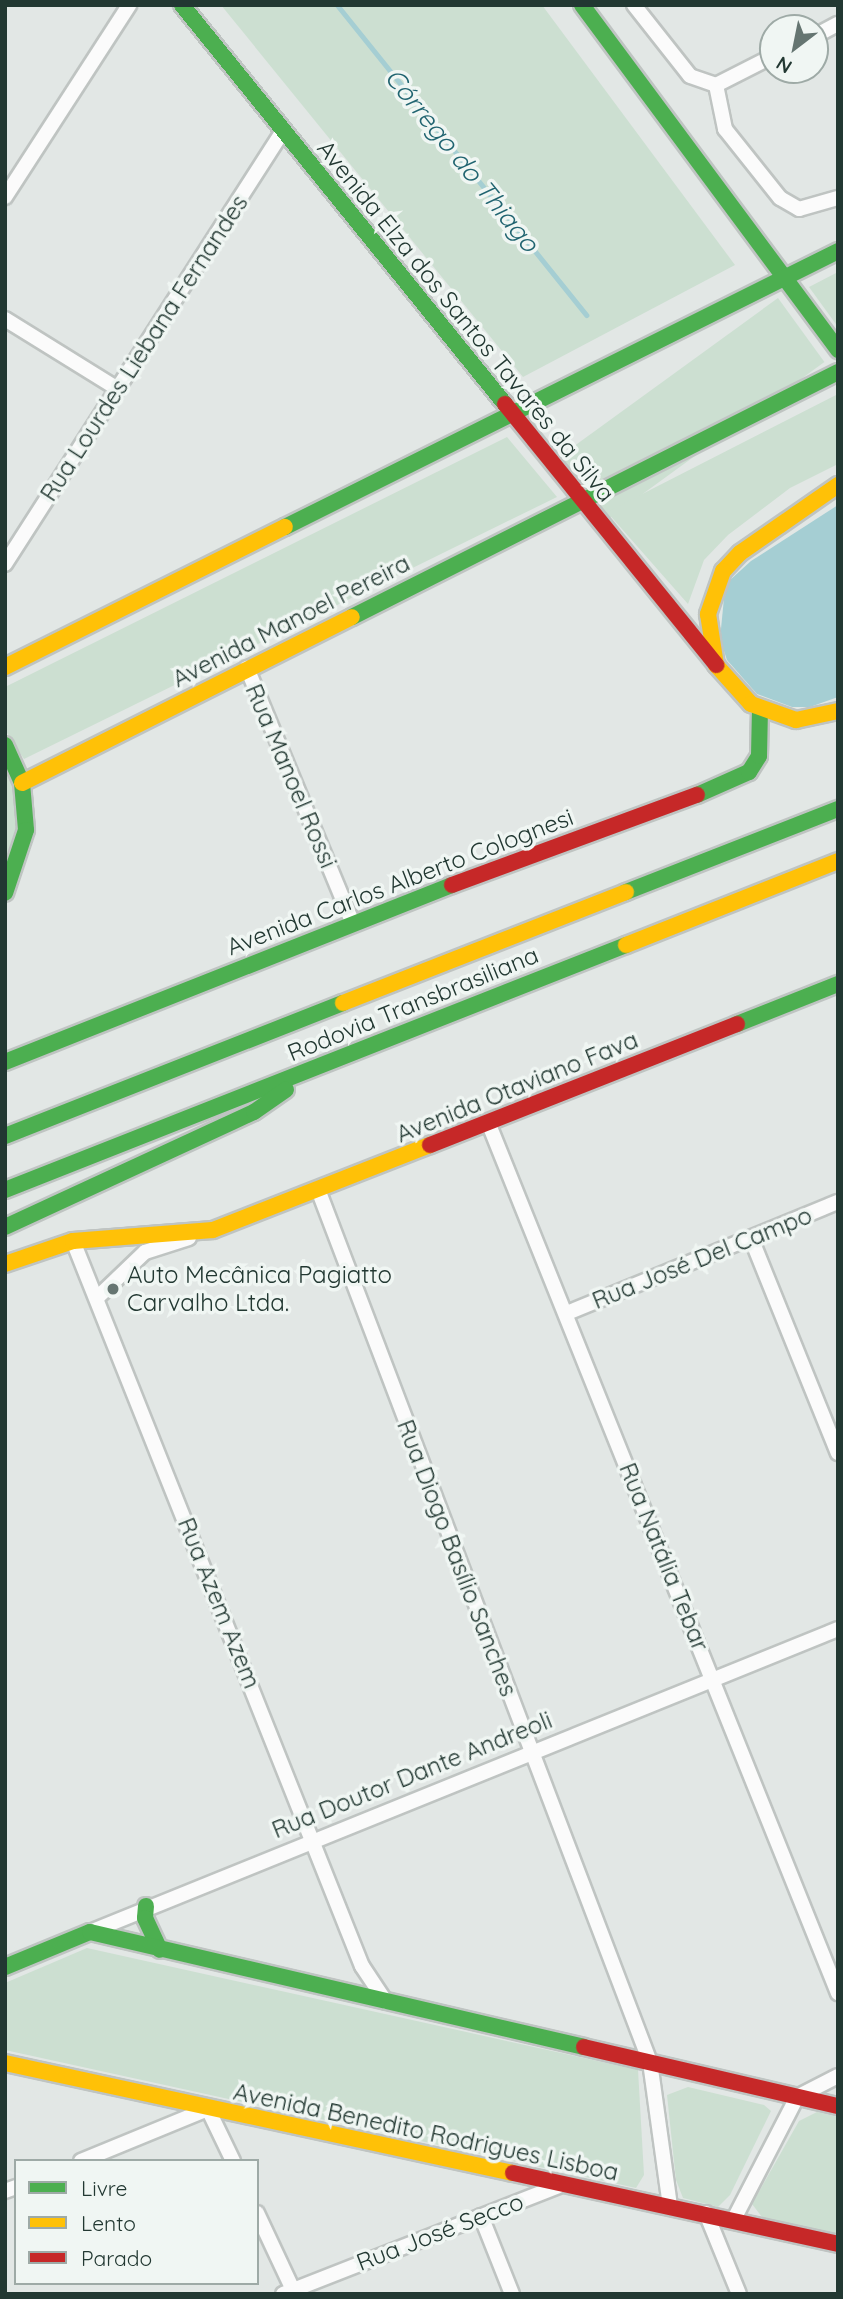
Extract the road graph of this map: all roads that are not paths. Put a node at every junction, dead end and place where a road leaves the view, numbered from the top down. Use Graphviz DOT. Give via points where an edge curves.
graph roads {
  1 [pos="129,5"];
  2 [pos="182,5"];
  3 [pos="582,5"];
  4 [pos="634,5"];
  5 [pos="759,64"];
  6 [pos="716,85"];
  7 [pos="283,131"];
  8 [pos="5,197"];
  9 [pos="838,198"];
  10 [pos="838,251"];
  11 [pos="783,278"];
  12 [pos="5,319"];
  13 [pos="838,350"];
  14 [pos="838,372"];
  15 [pos="118,389"];
  16 [pos="513,416"];
  17 [pos="838,485"];
  18 [pos="581,500"];
  19 [pos="5,564"];
  20 [pos="716,665"];
  21 [pos="5,667"];
  22 [pos="247,668"];
  23 [pos="760,708"];
  24 [pos="838,711"];
  25 [pos="5,744"];
  26 [pos="22,783"];
  27 [pos="838,810"];
  28 [pos="838,861"];
  29 [pos="5,893"];
  30 [pos="352,922"];
  31 [pos="838,984"];
  32 [pos="5,1062"];
  33 [pos="326,1063"];
  34 [pos="488,1122"];
  35 [pos="5,1136"];
  36 [pos="5,1190"];
  37 [pos="319,1192"];
  38 [pos="838,1202"];
  39 [pos="5,1227"];
  40 [pos="213,1230"];
  41 [pos="751,1238"];
  42 [pos="73,1241"];
  43 [pos="5,1264"];
  44 [pos="98,1297"];
  45 [pos="567,1314"];
  46 [pos="838,1454"];
  47 [pos="838,1629"];
  48 [pos="712,1679"];
  49 [pos="531,1752"];
  50 [pos="312,1839"];
  51 [pos="146,1906"];
  52 [pos="90,1932"];
  53 [pos="160,1950"];
  54 [pos="362,1966"];
  55 [pos="5,1967"];
  56 [pos="838,1993"];
  57 [pos="355,1994"];
  58 [pos="386,2002"];
  59 [pos="650,2062"];
  60 [pos="5,2063"];
  61 [pos="838,2076"];
  62 [pos="797,2097"];
  63 [pos="838,2106"];
  64 [pos="208,2109"];
  65 [pos="86,2159"];
  66 [pos="232,2159"];
  67 [pos="558,2186"];
  68 [pos="670,2206"];
  69 [pos="706,2213"];
  70 [pos="481,2216"];
  71 [pos="259,2218"];
  72 [pos="733,2221"];
  73 [pos="838,2244"];
  74 [pos="290,2292"];
  75 [pos="512,2294"];
  76 [pos="738,2294"];
  1 -- 8 [label="street"];
  2 -- 7 [label="main road, Avenida Elza dos Santos Tavares da Silva"];
  3 -- 11 [label="main road"];
  4 -- 6 [label="street" via="690,76"];
  5 -- 6 [label="street"];
  6 -- 9 [label="street" via="725,128 780,198 799,209"];
  7 -- 15 [label="street, Rua Lourdes Liebana Fernandes"];
  7 -- 16 [label="main road, Avenida Elza dos Santos Tavares da Silva"];
  10 -- 11 [label="main road"];
  11 -- 13 [label="main road"];
  11 -- 16 [label="main road"];
  12 -- 15 [label="street"];
  14 -- 18 [label="main road, Avenida Manoel Pereira"];
  15 -- 19 [label="street, Rua Lourdes Liebana Fernandes"];
  16 -- 18 [label="main road, Avenida Elza dos Santos Tavares da Silva"];
  16 -- 21 [label="main road"];
  17 -- 20 [label="main road" via="790,514 723,571 708,614"];
  18 -- 20 [label="main road, Avenida Elza dos Santos Tavares da Silva"];
  18 -- 22 [label="main road, Avenida Manoel Pereira"];
  20 -- 23 [label="main road, Avenida Elza dos Santos Tavares da Silva" via="734,690"];
  22 -- 26 [label="main road, Avenida Manoel Pereira"];
  22 -- 30 [label="street, Rua Manoel Rossi"];
  23 -- 24 [label="main road, Avenida Elza dos Santos Tavares da Silva" via="796,720"];
  23 -- 30 [label="main road, Avenida Carlos Alberto Colognesi" via="759,756 749,772"];
  25 -- 26 [label="main road"];
  26 -- 29 [label="main road" via="26,830 15,876"];
  27 -- 35 [label="main road, Rodovia Transbrasiliana"];
  28 -- 33 [label="main road, Rodovia Transbrasiliana"];
  30 -- 32 [label="main road, Avenida Carlos Alberto Colognesi"];
  31 -- 34 [label="main road, Avenida Otaviano Fava"];
  33 -- 36 [label="main road, Rodovia Transbrasiliana"];
  33 -- 39 [label="main road" via="254,1112"];
  34 -- 37 [label="main road, Avenida Otaviano Fava"];
  34 -- 45 [label="street, Rua Natália Tebar"];
  37 -- 40 [label="main road, Avenida Otaviano Fava"];
  37 -- 49 [label="street, Rua Diogo Basílio Sanches"];
  38 -- 41 [label="street, Rua José Del Campo"];
  40 -- 42 [label="main road, Avenida Otaviano Fava"];
  40 -- 44 [label="street, Avenida Otaviano Fava" via="145,1252"];
  41 -- 45 [label="street, Rua José Del Campo"];
  41 -- 46 [label="street"];
  42 -- 43 [label="main road, Avenida Otaviano Fava"];
  42 -- 44 [label="street, Rua Azem Azem"];
  44 -- 50 [label="street, Rua Azem Azem"];
  45 -- 48 [label="street, Rua Natália Tebar"];
  47 -- 48 [label="street, Rua Doutor Dante Andreoli"];
  48 -- 49 [label="street, Rua Doutor Dante Andreoli"];
  48 -- 56 [label="street, Rua Natália Tebar"];
  49 -- 50 [label="street, Rua Doutor Dante Andreoli"];
  49 -- 59 [label="street, Rua Diogo Basílio Sanches"];
  50 -- 51 [label="street, Rua Doutor Dante Andreoli"];
  50 -- 54 [label="street, Rua Azem Azem"];
  51 -- 52 [label="street, Rua Doutor Dante Andreoli"];
  51 -- 53 [label="main road" via="145,1919"];
  52 -- 53 [label="main road"];
  52 -- 55 [label="main road, Rua Doutor Dante Andreoli"];
  53 -- 57 [label="main road"];
  54 -- 57 [label="street"];
  54 -- 58 [label="street, Rua Azem Azem"];
  57 -- 58 [label="main road"];
  58 -- 59 [label="main road"];
  59 -- 62 [label="main road"];
  59 -- 68 [label="street, Rua Diogo Basílio Sanches"];
  60 -- 64 [label="main road, Avenida Benedito Rodrigues Lisboa"];
  61 -- 62 [label="street"];
  62 -- 63 [label="main road"];
  62 -- 72 [label="street"];
  64 -- 65 [label="street"];
  64 -- 66 [label="street"];
  64 -- 67 [label="main road, Avenida Benedito Rodrigues Lisboa"];
  67 -- 68 [label="main road, Avenida Benedito Rodrigues Lisboa"];
  67 -- 70 [label="street, Rua José Secco"];
  68 -- 69 [label="main road, Avenida Benedito Rodrigues Lisboa"];
  69 -- 72 [label="main road, Avenida Benedito Rodrigues Lisboa"];
  69 -- 76 [label="street"];
  70 -- 74 [label="street, Rua José Secco"];
  70 -- 75 [label="street"];
  71 -- 74 [label="street"];
  72 -- 73 [label="main road, Avenida Benedito Rodrigues Lisboa"];
}
